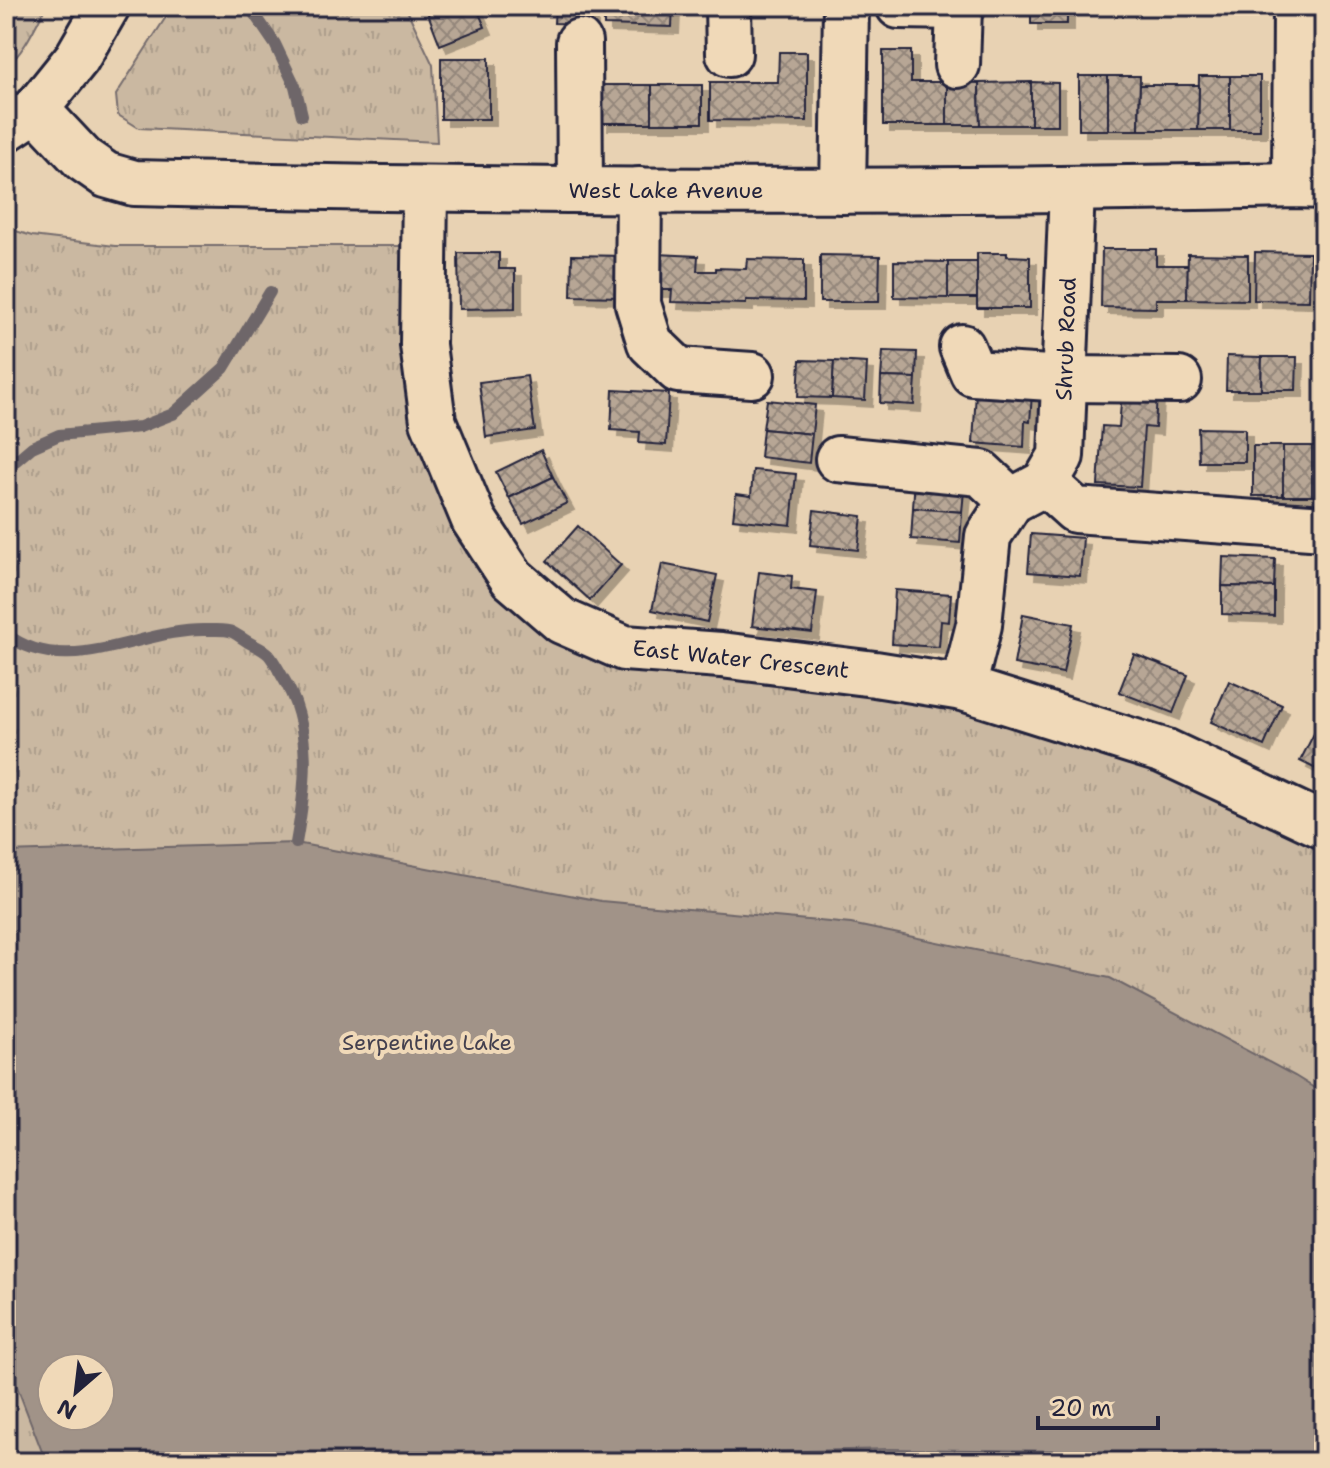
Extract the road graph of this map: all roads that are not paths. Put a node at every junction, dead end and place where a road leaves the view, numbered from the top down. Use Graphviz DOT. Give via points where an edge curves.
graph roads {
  1 [pos="107,6"];
  2 [pos="728,6"];
  3 [pos="846,6"];
  4 [pos="899,6"];
  5 [pos="1296,6"];
  6 [pos="960,7"];
  7 [pos="579,42"];
  8 [pos="729,54"];
  9 [pos="957,65"];
  10 [pos="21,119"];
  11 [pos="1310,185"];
  12 [pos="425,189"];
  13 [pos="580,190"];
  14 [pos="639,190"];
  15 [pos="1072,190"];
  16 [pos="843,191"];
  17 [pos="962,347"];
  18 [pos="752,375"];
  19 [pos="1065,379"];
  20 [pos="1179,380"];
  21 [pos="838,459"];
  22 [pos="1028,492"];
  23 [pos="1324,528"];
  24 [pos="963,688"];
  25 [pos="1324,826"];
  1 -- 10 [label="street" via="77,58"];
  2 -- 8 [label="street"];
  3 -- 16 [label="street"];
  4 -- 6 [label="street"];
  5 -- 11 [label="street"];
  6 -- 9 [label="street"];
  7 -- 13 [label="street"];
  10 -- 12 [label="street, West Lake Avenue" via="106,175 134,183"];
  11 -- 15 [label="street, West Lake Avenue"];
  12 -- 13 [label="street, West Lake Avenue"];
  12 -- 24 [label="street, East Water Crescent" via="423,345 433,421 474,520 512,578 562,621 624,648 752,659"];
  13 -- 14 [label="street, West Lake Avenue"];
  14 -- 16 [label="street, West Lake Avenue"];
  14 -- 18 [label="street" via="638,304 650,343 678,370"];
  15 -- 16 [label="street, West Lake Avenue"];
  15 -- 19 [label="street, Shrub Road"];
  17 -- 19 [label="street" via="973,373"];
  19 -- 20 [label="street"];
  19 -- 22 [label="street, Shrub Road" via="1061,456"];
  21 -- 22 [label="street" via="981,473"];
  22 -- 23 [label="street" via="1075,510"];
  22 -- 24 [label="street, Shrub Road" via="988,536 979,625"];
  24 -- 25 [label="street, East Water Crescent" via="1164,751"];
}
